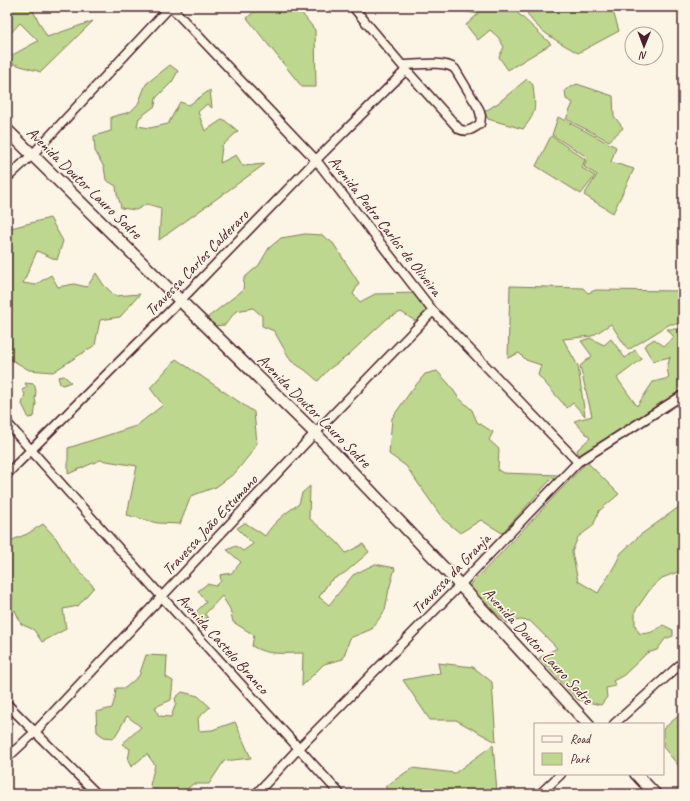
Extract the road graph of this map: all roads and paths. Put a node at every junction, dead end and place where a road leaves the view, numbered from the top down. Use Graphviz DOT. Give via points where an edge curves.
graph roads {
  1 [pos="170,7"];
  2 [pos="353,7"];
  3 [pos="404,68"];
  4 [pos="7,130"];
  5 [pos="32,155"];
  6 [pos="316,160"];
  7 [pos="7,178"];
  8 [pos="181,300"];
  9 [pos="434,311"];
  10 [pos="683,395"];
  11 [pos="7,423"];
  12 [pos="315,433"];
  13 [pos="32,450"];
  14 [pos="578,462"];
  15 [pos="7,474"];
  16 [pos="460,585"];
  17 [pos="162,597"];
  18 [pos="683,662"];
  19 [pos="7,704"];
  20 [pos="587,723"];
  21 [pos="615,723"];
  22 [pos="35,732"];
  23 [pos="299,748"];
  24 [pos="7,758"];
  25 [pos="560,775"];
  26 [pos="637,775"];
  27 [pos="97,794"];
  28 [pos="256,794"];
  29 [pos="340,794"];
  30 [pos="540,794"];
  31 [pos="655,794"];
  1 -- 5 [label="street"];
  1 -- 6 [label="street, Avenida Pedro Carlos de Oliveira"];
  2 -- 3 [label="street"];
  3 -- 3 [label="street" via="459,129 470,130 480,124 479,109 453,66 443,64"];
  3 -- 6 [label="street, Travessa Carlos Calderaro"];
  4 -- 5 [label="street, Avenida Doutor Lauro Sodre"];
  5 -- 7 [label="street"];
  5 -- 8 [label="street, Avenida Doutor Lauro Sodre"];
  6 -- 8 [label="street, Travessa Carlos Calderaro"];
  6 -- 9 [label="street, Avenida Pedro Carlos de Oliveira"];
  8 -- 12 [label="street, Avenida Doutor Lauro Sodre"];
  8 -- 13 [label="street, Travessa Carlos Calderaro"];
  9 -- 12 [label="street, Travessa João Estumano"];
  9 -- 14 [label="street, Avenida Pedro Carlos de Oliveira"];
  10 -- 14 [label="street, Travessa da Granja"];
  11 -- 13 [label="street, Avenida Castelo Branco"];
  12 -- 16 [label="street, Avenida Doutor Lauro Sodre"];
  12 -- 17 [label="street, Travessa João Estumano"];
  13 -- 15 [label="street, Travessa Carlos Calderaro"];
  13 -- 17 [label="street, Avenida Castelo Branco"];
  14 -- 16 [label="street, Travessa da Granja"];
  16 -- 20 [label="street, Avenida Doutor Lauro Sodre"];
  16 -- 23 [label="street, Travessa da Granja"];
  17 -- 22 [label="street, Travessa João Estumano"];
  17 -- 23 [label="street, Avenida Castelo Branco"];
  18 -- 21 [label="street"];
  19 -- 22 [label="street"];
  22 -- 24 [label="street, Travessa João Estumano"];
  22 -- 27 [label="street"];
  23 -- 28 [label="street, Travessa da Granja"];
  23 -- 29 [label="street, Avenida Castelo Branco"];
  25 -- 30 [label="street"];
  26 -- 31 [label="street"];
}
